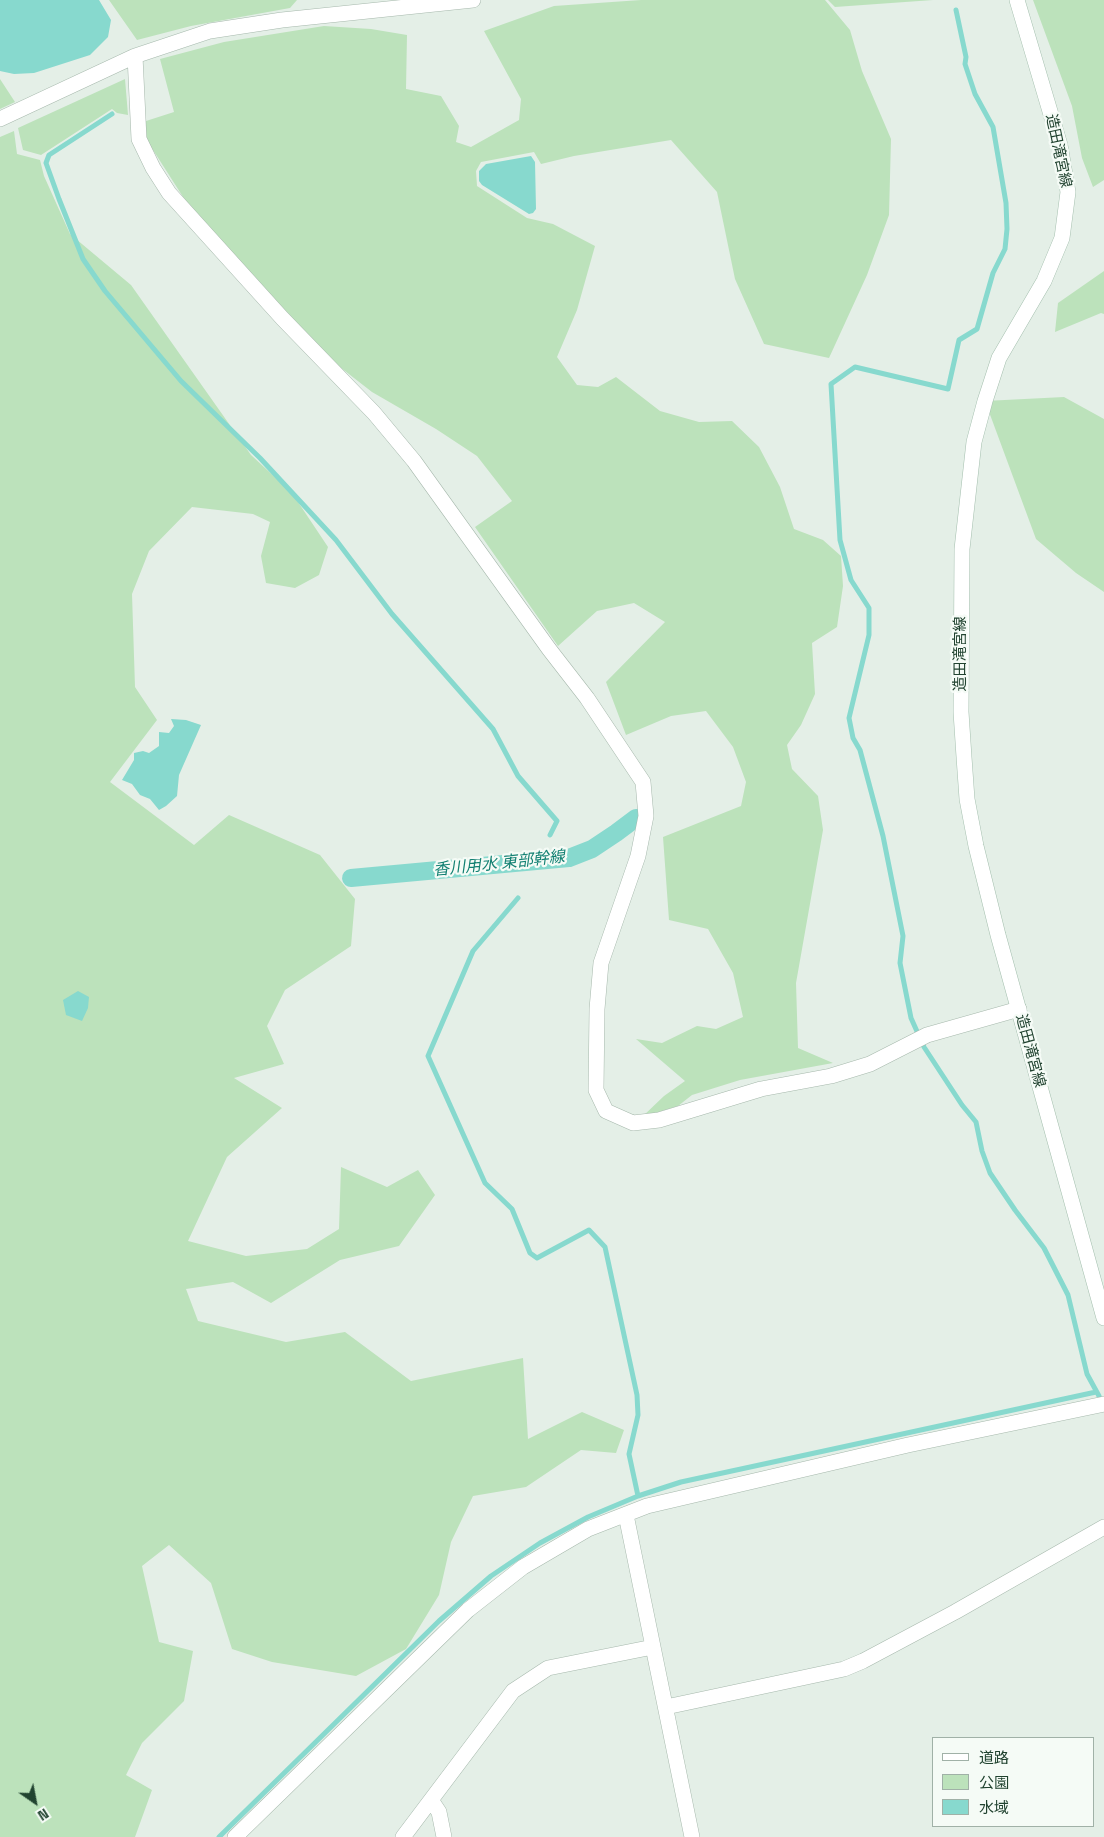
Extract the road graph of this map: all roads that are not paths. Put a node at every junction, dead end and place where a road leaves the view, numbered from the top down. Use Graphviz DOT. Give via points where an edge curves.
graph roads {
  1 [pos="473,0"];
  2 [pos="1017,0"];
  3 [pos="135,56"];
  4 [pos="0,119"];
  5 [pos="1019,1009"];
  6 [pos="1104,1318"];
  7 [pos="1104,1404"];
  8 [pos="626,1515"];
  9 [pos="1104,1527"];
  10 [pos="653,1647"];
  11 [pos="666,1707"];
  12 [pos="431,1800"];
  13 [pos="235,1837"];
  14 [pos="403,1837"];
  15 [pos="444,1837"];
  16 [pos="692,1837"];
  1 -- 3 [label="street" via="282,20 219,30"];
  2 -- 5 [label="street, 造田滝宮線" via="1060,145 1068,192 1062,238 1044,281 999,358 974,442 962,549 961,712 967,799 974,837"];
  3 -- 4 [label="street"];
  3 -- 5 [label="street" via="139,139 169,194 374,413 414,462 548,648 588,698 643,782 646,816 638,856 601,962 596,1090 606,1112 633,1124 659,1120 761,1089 831,1076 862,1066 919,1038"];
  5 -- 6 [label="street, 造田滝宮線"];
  7 -- 8 [label="street" via="908,1445 647,1506"];
  8 -- 10 [label="street"];
  8 -- 13 [label="street" via="588,1529 523,1567 468,1610"];
  9 -- 11 [label="street" via="955,1612 844,1669"];
  10 -- 11 [label="street"];
  10 -- 12 [label="street" via="548,1668 513,1691"];
  11 -- 16 [label="street"];
  12 -- 14 [label="street"];
  12 -- 15 [label="street" via="439,1812"];
}
